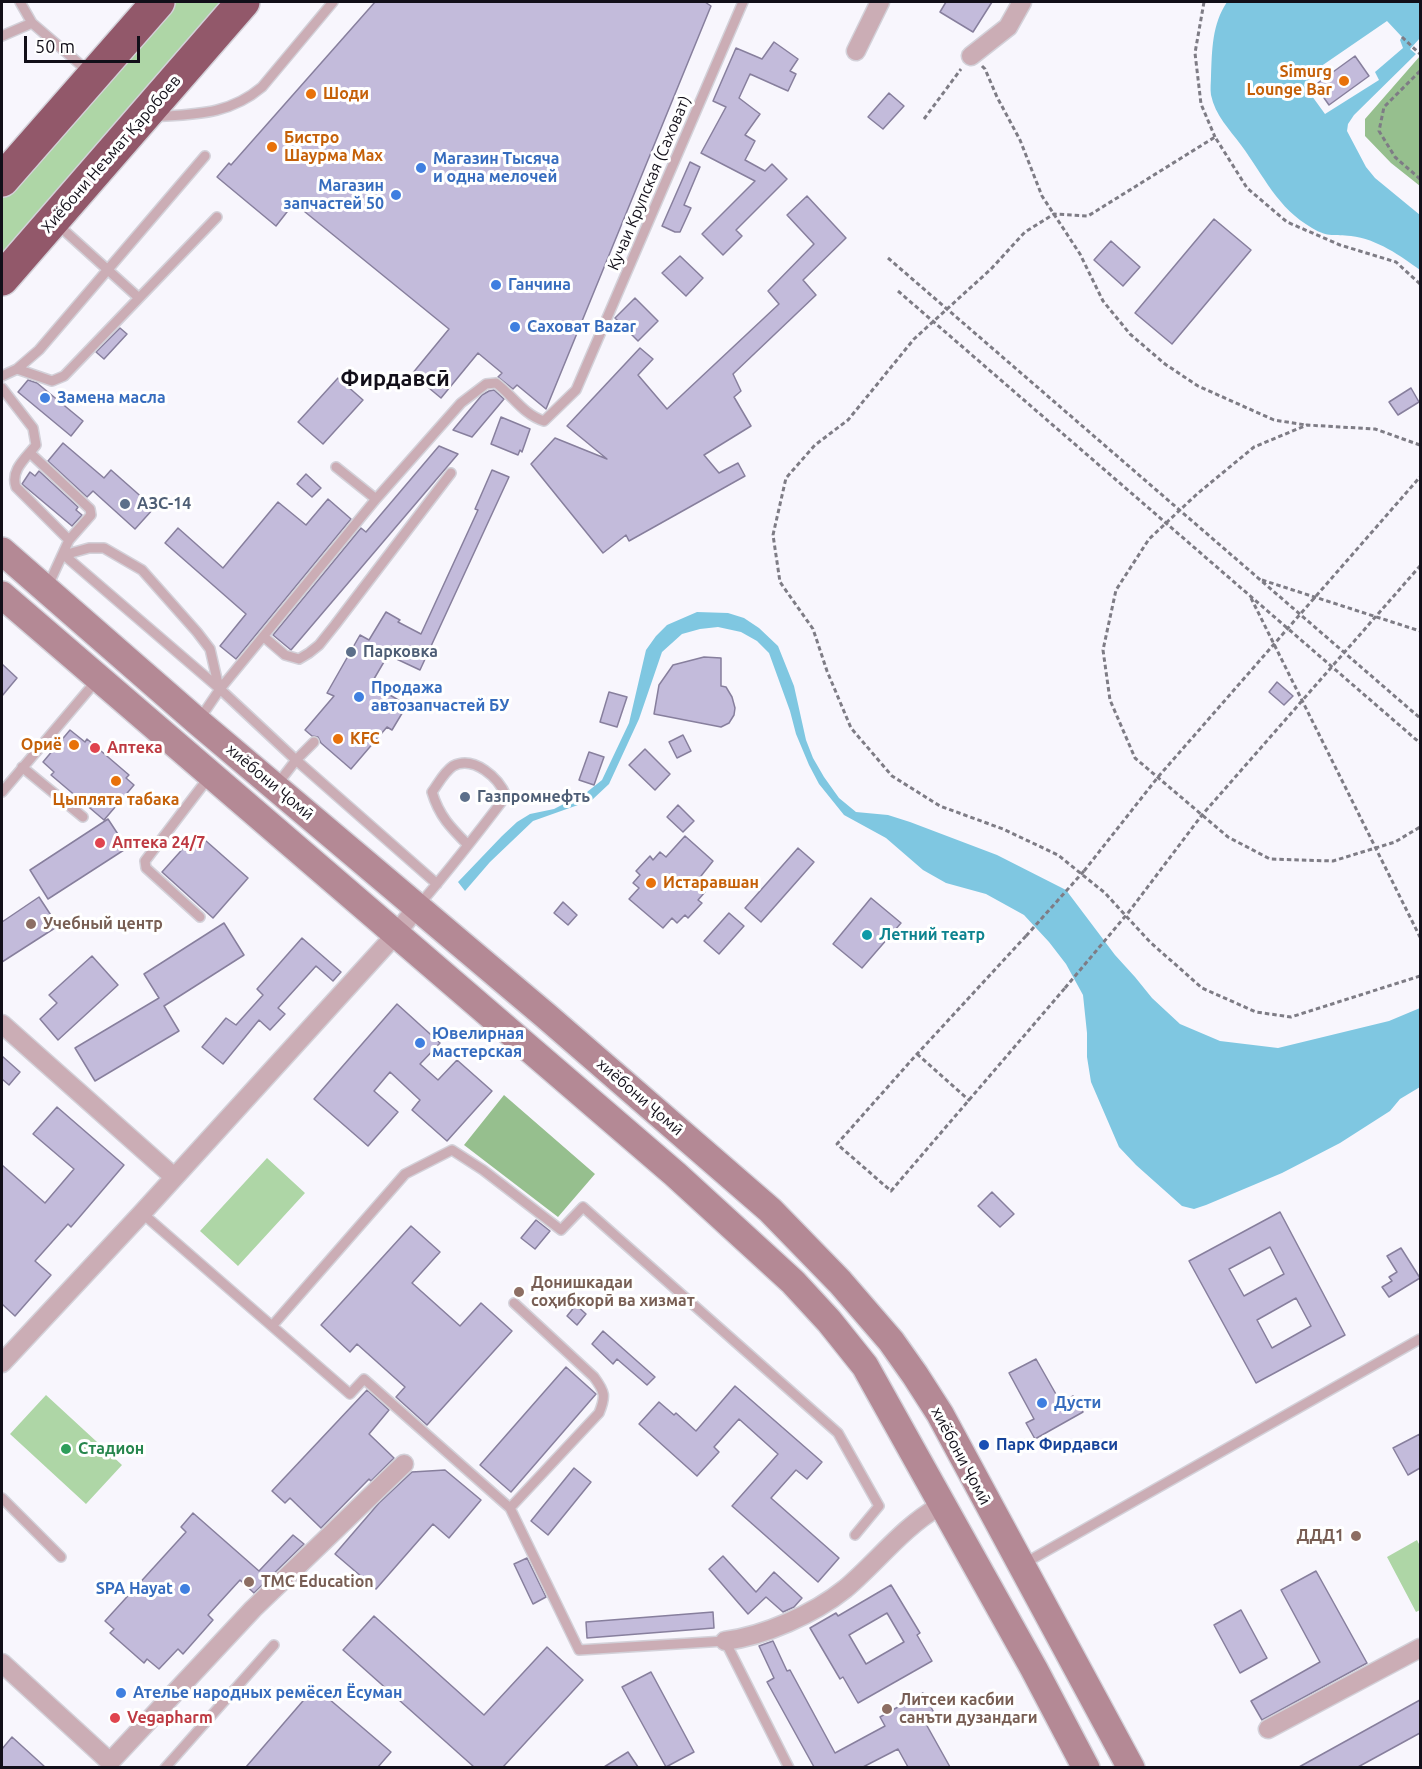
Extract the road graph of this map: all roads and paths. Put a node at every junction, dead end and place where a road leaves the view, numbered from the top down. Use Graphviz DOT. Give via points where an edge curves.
graph roads {
  1 [pos="20,2"];
  2 [pos="158,2"];
  3 [pos="243,2"];
  4 [pos="333,2"];
  5 [pos="743,2"];
  6 [pos="880,2"];
  7 [pos="1022,2"];
  8 [pos="1204,2"];
  9 [pos="32,23"];
  10 [pos="2,36"];
  11 [pos="1402,37"];
  12 [pos="856,51"];
  13 [pos="1420,54"];
  14 [pos="971,56"];
  15 [pos="1420,71"];
  16 [pos="93,76"];
  17 [pos="142,117"];
  18 [pos="924,119"];
  19 [pos="1215,137"];
  20 [pos="205,156"];
  21 [pos="1420,179"];
  22 [pos="2,180"];
  23 [pos="1054,214"];
  24 [pos="217,217"];
  25 [pos="53,220"];
  26 [pos="888,258"];
  27 [pos="107,270"];
  28 [pos="2,279"];
  29 [pos="1420,284"];
  30 [pos="898,291"];
  31 [pos="139,298"];
  32 [pos="947,309"];
  33 [pos="933,321"];
  34 [pos="17,369"];
  35 [pos="2,376"];
  36 [pos="2,388"];
  37 [pos="1307,425"];
  38 [pos="1420,445"];
  39 [pos="30,453"];
  40 [pos="336,467"];
  41 [pos="451,473"];
  42 [pos="1420,477"];
  43 [pos="376,499"];
  44 [pos="1180,510"];
  45 [pos="1166,523"];
  46 [pos="69,540"];
  47 [pos="2,551"];
  48 [pos="64,555"];
  49 [pos="1420,566"];
  50 [pos="1260,580"];
  51 [pos="46,590"];
  52 [pos="2,595"];
  53 [pos="1250,595"];
  54 [pos="1316,597"];
  55 [pos="1300,614"];
  56 [pos="1376,616"];
  57 [pos="1288,628"];
  58 [pos="1420,631"];
  59 [pos="264,637"];
  60 [pos="1274,644"];
  61 [pos="1344,652"];
  62 [pos="1332,666"];
  63 [pos="98,678"];
  64 [pos="220,689"];
  65 [pos="1302,700"];
  66 [pos="1420,718"];
  67 [pos="198,722"];
  68 [pos="314,742"];
  69 [pos="1420,743"];
  70 [pos="296,760"];
  71 [pos="22,767"];
  72 [pos="211,775"];
  73 [pos="1158,777"];
  74 [pos="275,787"];
  75 [pos="2,792"];
  76 [pos="1202,814"];
  77 [pos="83,817"];
  78 [pos="1420,827"];
  79 [pos="468,845"];
  80 [pos="1376,848"];
  81 [pos="437,884"];
  82 [pos="417,907"];
  83 [pos="200,917"];
  84 [pos="396,934"];
  85 [pos="1420,937"];
  86 [pos="1420,976"];
  87 [pos="2,1024"];
  88 [pos="916,1054"];
  89 [pos="970,1101"];
  90 [pos="174,1177"];
  91 [pos="142,1213"];
  92 [pos="514,1303"];
  93 [pos="272,1326"];
  94 [pos="1420,1339"];
  95 [pos="2,1363"];
  96 [pos="404,1464"];
  97 [pos="2,1498"];
  98 [pos="938,1507"];
  99 [pos="510,1508"];
  100 [pos="855,1535"];
  101 [pos="61,1557"];
  102 [pos="1020,1566"];
  103 [pos="725,1641"];
  104 [pos="274,1645"];
  105 [pos="1420,1648"];
  106 [pos="1069,1653"];
  107 [pos="2,1663"];
  108 [pos="1034,1669"];
  109 [pos="1268,1729"];
  110 [pos="113,1765"];
  111 [pos="165,1767"];
  112 [pos="789,1767"];
  113 [pos="1086,1767"];
  114 [pos="1131,1767"];
  1 -- 9 [label="lane"];
  2 -- 16 [label="highway"];
  3 -- 17 [label="highway, Хиёбони Неъмат Қаробоев"];
  4 -- 17 [label="lane" via="249,98 203,114"];
  5 -- 43 [label="lane, Кучаи Крупская (Саховат)" via="576,390 544,421 532,418 496,383 486,384 461,403"];
  6 -- 12 [label="street"];
  7 -- 14 [label="street" via="1008,27"];
  8 -- 19 [label="path" via="1195,53 1201,104"];
  9 -- 10 [label="lane"];
  9 -- 16 [label="lane"];
  11 -- 13 [label="path"];
  14 -- 18 [label="path"];
  14 -- 23 [label="path" via="985,69 1042,196"];
  15 -- 21 [label="path" via="1384,106 1379,131 1395,157"];
  16 -- 22 [label="highway"];
  17 -- 25 [label="highway, Хиёбони Неъмат Қаробоев"];
  19 -- 23 [label="path" via="1088,216"];
  19 -- 29 [label="path" via="1247,188 1287,222 1340,245 1396,262"];
  20 -- 27 [label="lane"];
  23 -- 32 [label="path" via="1025,232"];
  23 -- 37 [label="path" via="1080,254 1103,301 1130,333 1165,364 1198,387 1265,417"];
  24 -- 31 [label="lane"];
  25 -- 27 [label="lane"];
  25 -- 28 [label="highway, Хиёбони Неъмат Қаробоев"];
  26 -- 32 [label="path"];
  27 -- 31 [label="lane"];
  27 -- 34 [label="lane" via="39,350"];
  30 -- 33 [label="path"];
  31 -- 34 [label="lane" via="64,376 52,381"];
  32 -- 33 [label="path"];
  32 -- 44 [label="path"];
  33 -- 45 [label="path"];
  33 -- 86 [label="path" via="848,420 815,445 786,478 773,535 780,582 813,629 851,729 892,776 940,806 1058,855 1106,893 1150,942 1202,988 1256,1012 1291,1017"];
  34 -- 35 [label="lane"];
  36 -- 39 [label="lane" via="33,428 36,445"];
  37 -- 38 [label="path" via="1375,429"];
  37 -- 44 [label="path" via="1254,447"];
  39 -- 46 [label="lane" via="14,473 16,487"];
  39 -- 46 [label="lane" via="90,508 91,515"];
  40 -- 43 [label="lane"];
  41 -- 59 [label="lane" via="335,625 309,653 299,659 285,655"];
  42 -- 54 [label="path"];
  43 -- 59 [label="lane"];
  44 -- 45 [label="path"];
  44 -- 50 [label="path"];
  45 -- 53 [label="path"];
  45 -- 73 [label="path" via="1149,539 1116,590 1103,650 1110,700 1135,758"];
  46 -- 48 [label="lane"];
  47 -- 51 [label="main road, хиёбони Ҷомӣ"];
  48 -- 51 [label="lane"];
  48 -- 64 [label="lane"];
  48 -- 64 [label="lane" via="104,548 142,570 210,649"];
  49 -- 56 [label="path"];
  50 -- 54 [label="path"];
  50 -- 55 [label="path"];
  51 -- 67 [label="main road, хиёбони Ҷомӣ"];
  52 -- 63 [label="main road, хиёбони Ҷомӣ"];
  53 -- 57 [label="path"];
  53 -- 60 [label="path"];
  54 -- 55 [label="path"];
  54 -- 56 [label="path"];
  55 -- 57 [label="path"];
  55 -- 61 [label="path"];
  56 -- 58 [label="path"];
  56 -- 61 [label="path"];
  57 -- 60 [label="path"];
  57 -- 62 [label="path"];
  59 -- 64 [label="lane"];
  60 -- 65 [label="path"];
  60 -- 73 [label="path"];
  61 -- 62 [label="path"];
  61 -- 66 [label="path"];
  62 -- 65 [label="path"];
  62 -- 69 [label="path"];
  63 -- 71 [label="lane"];
  63 -- 72 [label="main road, хиёбони Ҷомӣ"];
  64 -- 67 [label="lane"];
  64 -- 70 [label="lane"];
  65 -- 76 [label="path"];
  65 -- 80 [label="path"];
  67 -- 74 [label="main road, хиёбони Ҷомӣ"];
  68 -- 70 [label="lane"];
  70 -- 74 [label="lane"];
  70 -- 81 [label="lane"];
  71 -- 75 [label="lane"];
  71 -- 77 [label="lane"];
  72 -- 83 [label="lane" via="145,861 146,868"];
  72 -- 84 [label="main road, хиёбони Ҷомӣ"];
  73 -- 76 [label="path"];
  73 -- 88 [label="path, bridge" via="1084,870"];
  74 -- 82 [label="main road, хиёбони Ҷомӣ"];
  76 -- 80 [label="path" via="1228,837 1270,859 1333,861"];
  76 -- 89 [label="path, bridge" via="1128,913"];
  78 -- 80 [label="path"];
  79 -- 79 [label="lane" via="506,796 489,774 464,763 452,767 432,792 437,810"];
  79 -- 81 [label="lane"];
  80 -- 85 [label="path"];
  81 -- 82 [label="lane"];
  82 -- 84 [label="street"];
  82 -- 102 [label="main road, хиёбони Ҷомӣ" via="770,1210 840,1282 891,1341 940,1414"];
  84 -- 90 [label="street"];
  84 -- 108 [label="main road, хиёбони Ҷомӣ" via="675,1174 767,1257 829,1321 865,1366"];
  87 -- 90 [label="street"];
  88 -- 89 [label="path"];
  88 -- 89 [label="path" via="837,1144 868,1172 891,1191"];
  90 -- 91 [label="street"];
  91 -- 93 [label="lane"];
  91 -- 95 [label="street"];
  92 -- 99 [label="lane" via="594,1377 603,1390 604,1400 599,1413"];
  93 -- 99 [label="lane" via="350,1394 364,1379"];
  93 -- 100 [label="lane" via="405,1174 452,1150 561,1230 583,1207 838,1433 879,1506"];
  94 -- 102 [label="lane"];
  96 -- 110 [label="street" via="253,1609"];
  97 -- 101 [label="lane"];
  98 -- 103 [label="street" via="919,1518 845,1589 817,1608 750,1638"];
  99 -- 103 [label="lane" via="579,1650"];
  102 -- 106 [label="main road, хиёбони Ҷомӣ"];
  103 -- 112 [label="lane"];
  104 -- 111 [label="lane"];
  105 -- 109 [label="street"];
  106 -- 108 [label="main road"];
  106 -- 114 [label="main road, хиёбони Ҷомӣ"];
  107 -- 110 [label="street"];
  108 -- 113 [label="main road, хиёбони Ҷомӣ"];
}
